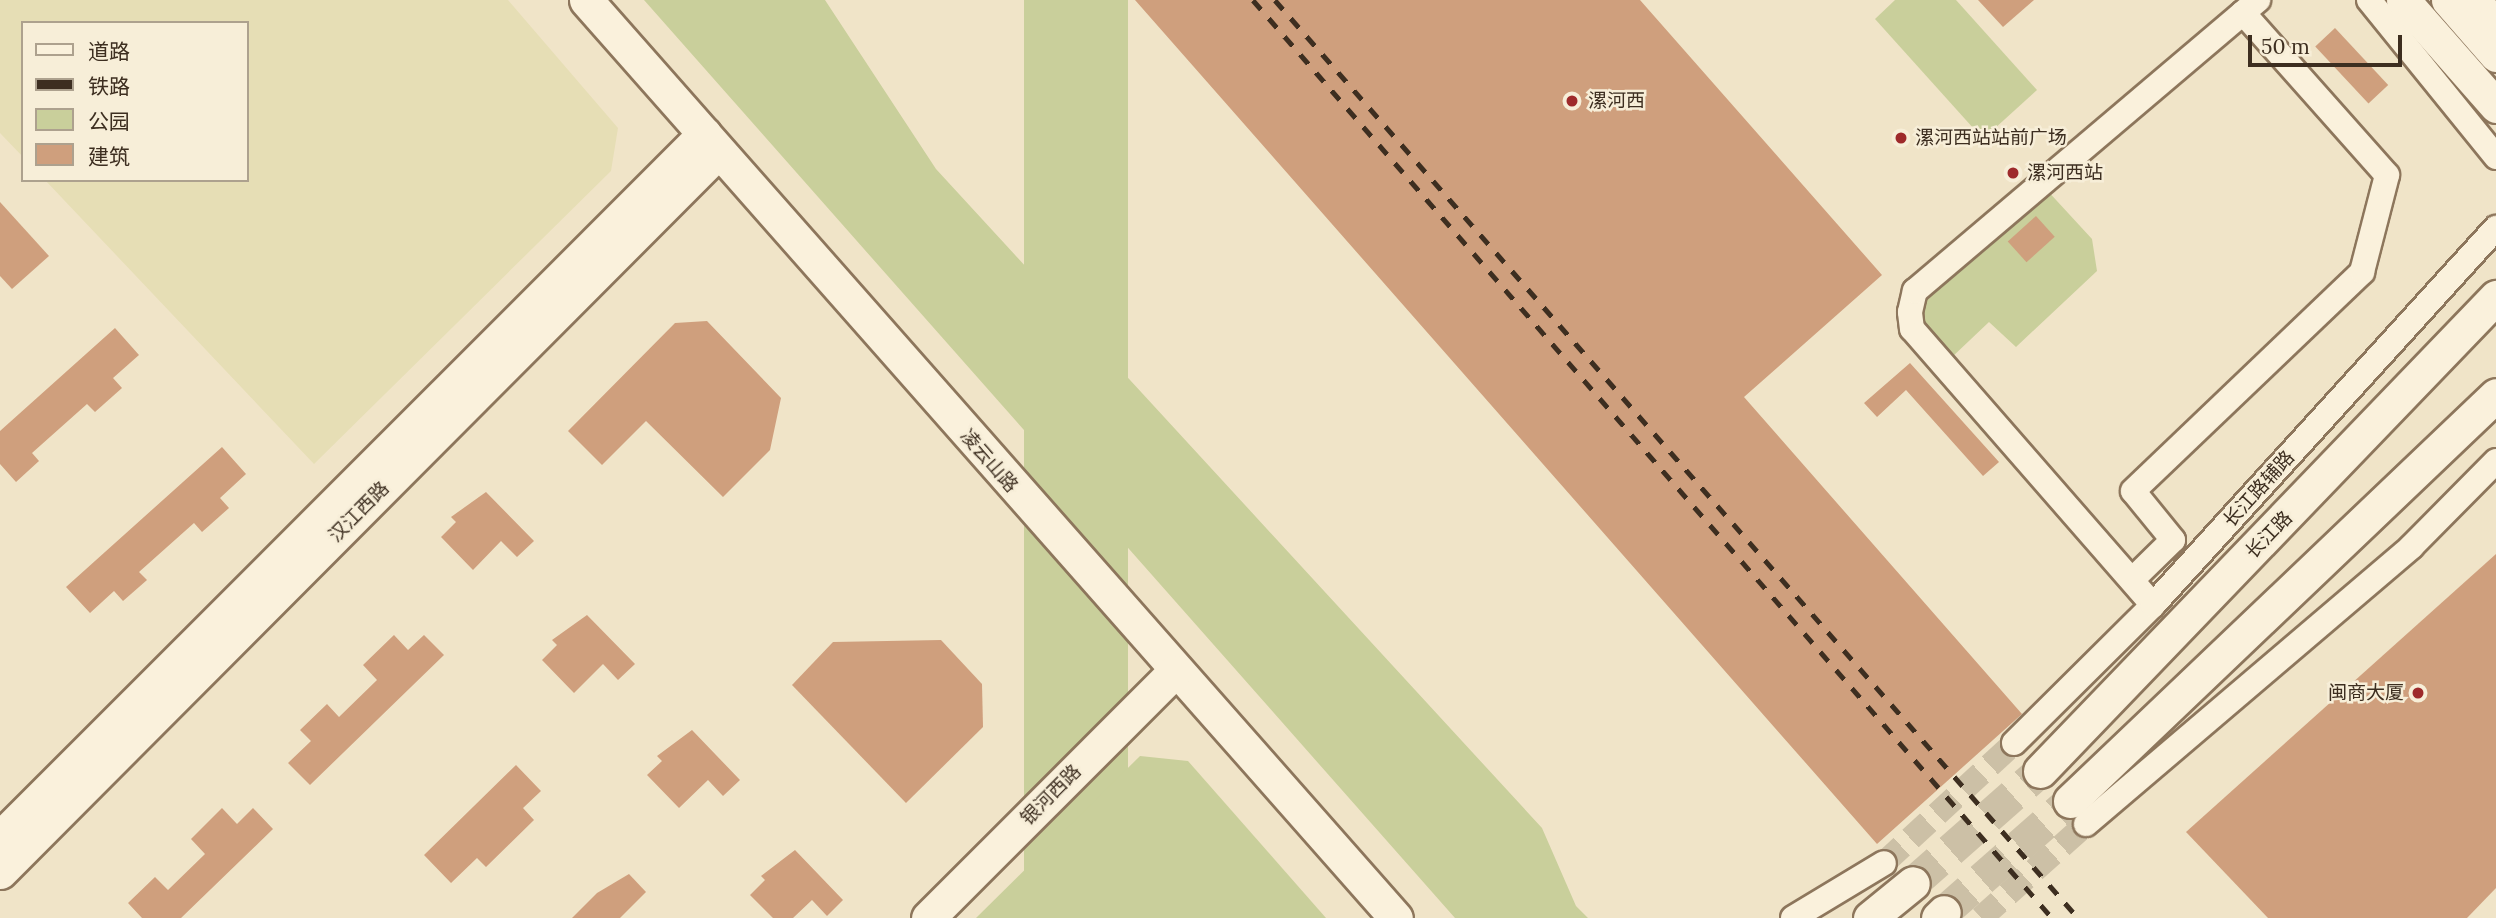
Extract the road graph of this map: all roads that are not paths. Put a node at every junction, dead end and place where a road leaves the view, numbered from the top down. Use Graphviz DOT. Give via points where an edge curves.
graph roads {
  1 [pos="586,0"];
  2 [pos="2369,0"];
  3 [pos="2403,0"];
  4 [pos="2448,0"];
  5 [pos="2479,0"];
  6 [pos="2251,7"];
  7 [pos="2496,19"];
  8 [pos="2496,55"];
  9 [pos="2496,106"];
  10 [pos="711,143"];
  11 [pos="2496,157"];
  12 [pos="2496,228"];
  13 [pos="2496,297"];
  14 [pos="2496,395"];
  15 [pos="2496,461"];
  16 [pos="2132,580"];
  17 [pos="2154,605"];
  18 [pos="1174,672"];
  19 [pos="2014,743"];
  20 [pos="2039,771"];
  21 [pos="2078,813"];
  22 [pos="0,838"];
  23 [pos="1884,863"];
  24 [pos="0,872"];
  25 [pos="1913,883"];
  26 [pos="928,918"];
  27 [pos="1396,918"];
  28 [pos="1793,918"];
  29 [pos="1870,918"];
  1 -- 10 [label="street, 凌云山路"];
  2 -- 11 [label="street"];
  3 -- 9 [label="street"];
  4 -- 8 [label="street"];
  5 -- 7 [label="street"];
  6 -- 16 [label="street" via="2387,175 2362,272 2133,491 2173,540"];
  6 -- 16 [label="street" via="1915,291 1910,312 1912,329"];
  10 -- 18 [label="street, 凌云山路"];
  10 -- 22 [label="street, 汉江西路"];
  10 -- 24 [label="street, 汉江西路"];
  12 -- 17 [label="street, 长江路辅路"];
  13 -- 20 [label="street, 长江路"];
  14 -- 21 [label="street"];
  15 -- 21 [label="street" via="2411,547"];
  16 -- 17 [label="street"];
  17 -- 19 [label="street, 长江路辅路"];
  18 -- 26 [label="street, 银河西路"];
  18 -- 27 [label="street, 凌云山路"];
  23 -- 28 [label="street"];
  25 -- 29 [label="street"];
}
